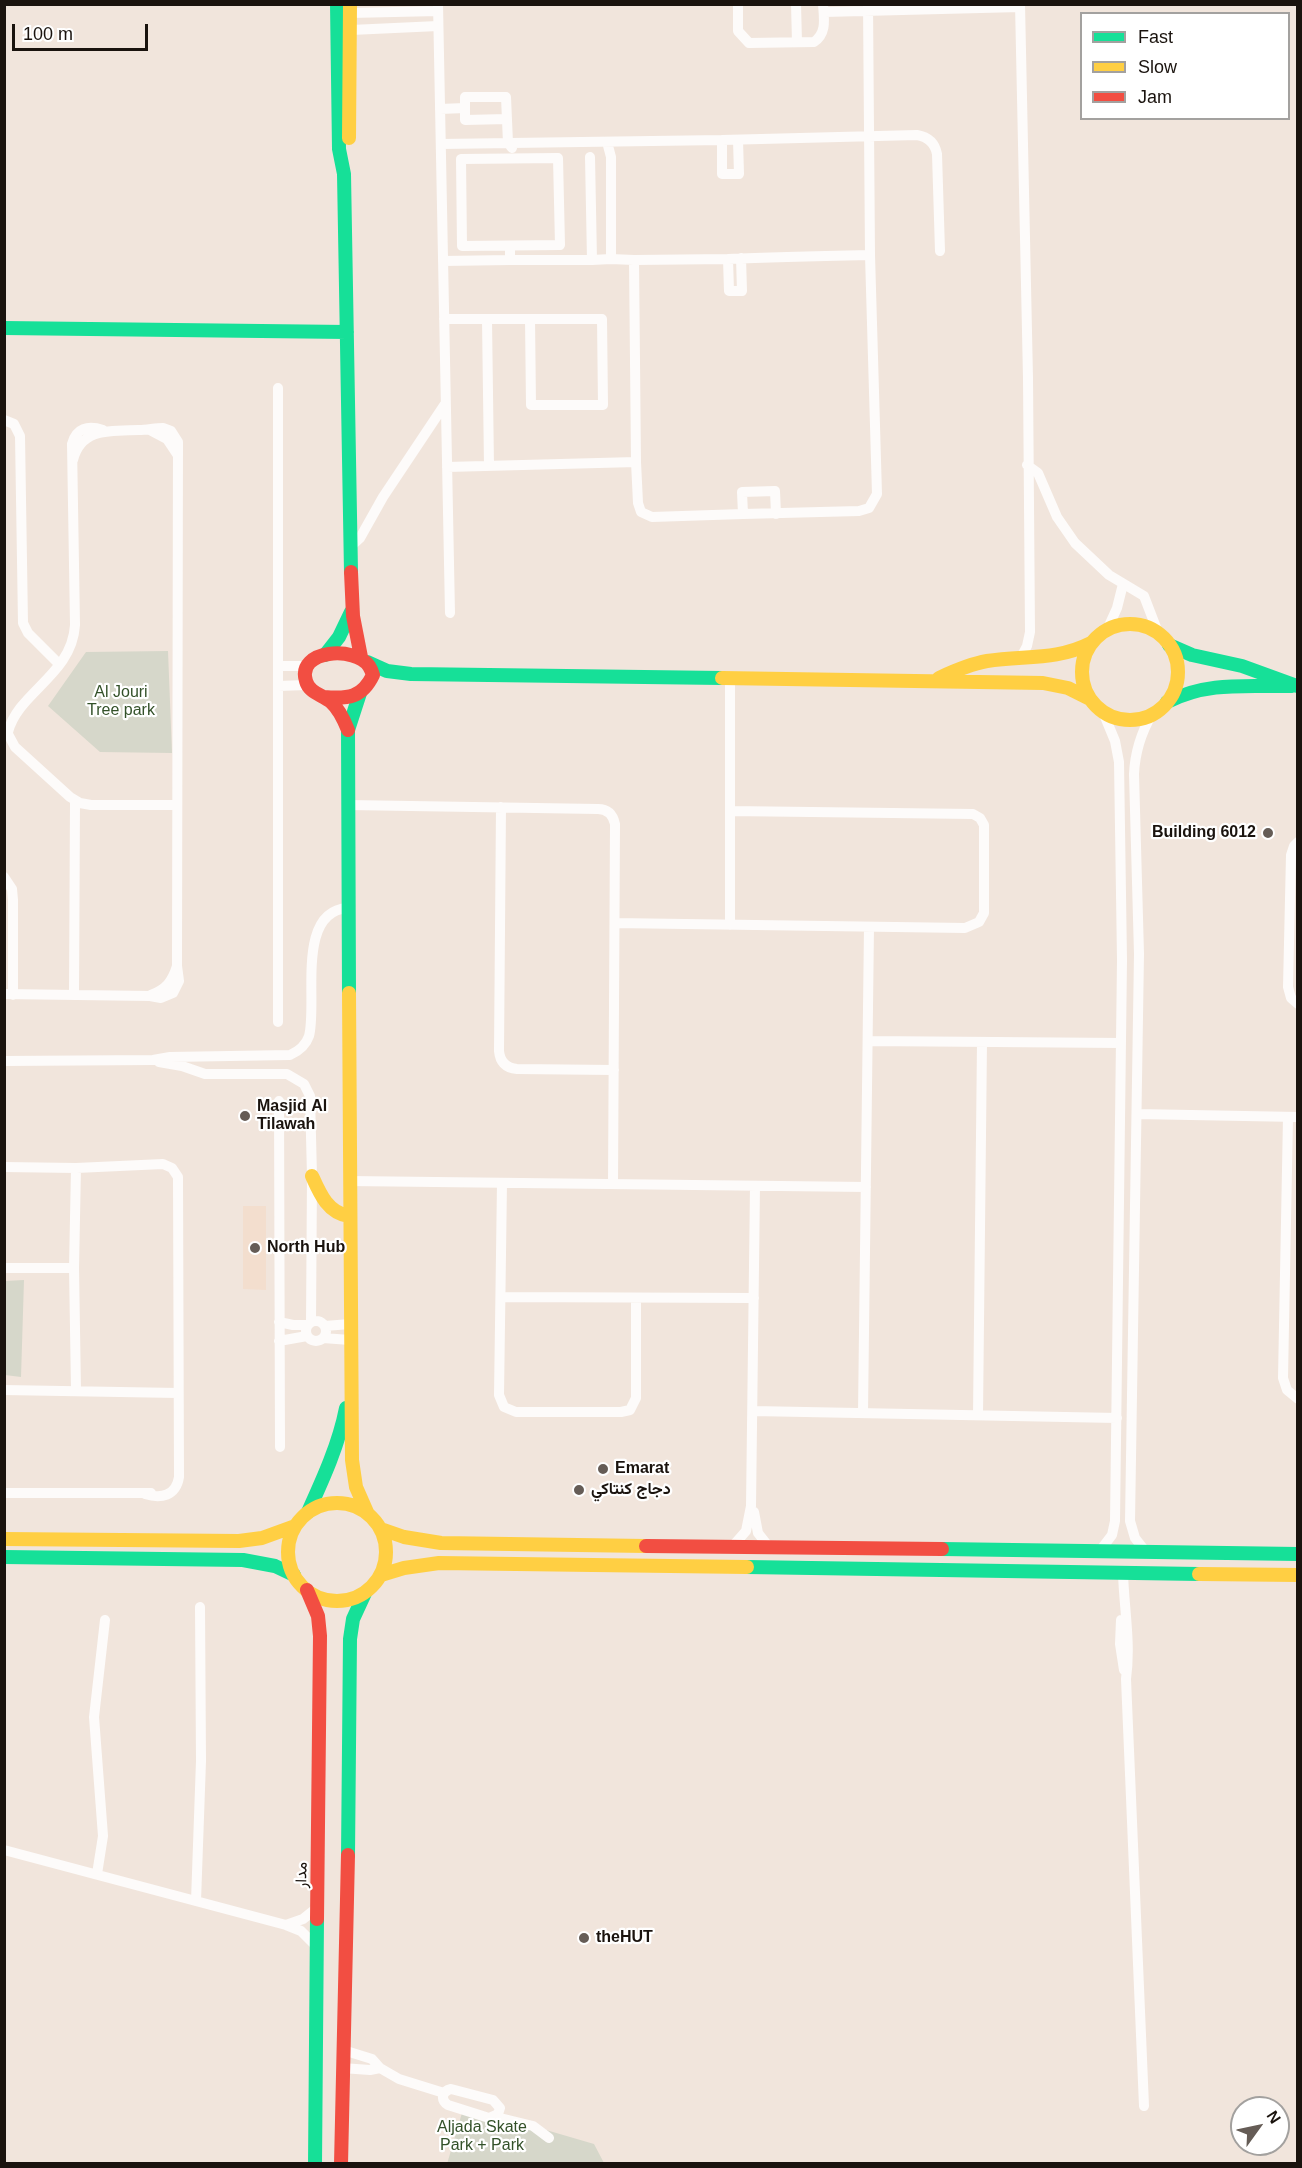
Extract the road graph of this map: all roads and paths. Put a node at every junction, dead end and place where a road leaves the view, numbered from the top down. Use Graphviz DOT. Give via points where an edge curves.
graph roads {
  1 [pos="337,4"];
  2 [pos="738,4"];
  3 [pos="796,4"];
  4 [pos="1020,6"];
  5 [pos="950,7"];
  6 [pos="438,8"];
  7 [pos="824,8"];
  8 [pos="868,8"];
  9 [pos="350,9"];
  10 [pos="438,26"];
  11 [pos="351,30"];
  12 [pos="797,42"];
  13 [pos="465,108"];
  14 [pos="440,109"];
  15 [pos="507,119"];
  16 [pos="869,136"];
  17 [pos="722,140"];
  18 [pos="738,140"];
  19 [pos="587,142"];
  20 [pos="607,142"];
  21 [pos="508,143"];
  22 [pos="441,144"];
  23 [pos="591,157"];
  24 [pos="611,157"];
  25 [pos="513,158"];
  26 [pos="344,174"];
  27 [pos="591,243"];
  28 [pos="611,244"];
  29 [pos="510,246"];
  30 [pos="939,251"];
  31 [pos="870,255"];
  32 [pos="741,258"];
  33 [pos="611,259"];
  34 [pos="728,259"];
  35 [pos="510,260"];
  36 [pos="592,260"];
  37 [pos="634,260"];
  38 [pos="443,261"];
  39 [pos="444,319"];
  40 [pos="530,319"];
  41 [pos="487,320"];
  42 [pos="4,328"];
  43 [pos="347,332"];
  44 [pos="278,388"];
  45 [pos="445,404"];
  46 [pos="4,420"];
  47 [pos="636,462"];
  48 [pos="1028,465"];
  49 [pos="489,466"];
  50 [pos="447,467"];
  51 [pos="743,514"];
  52 [pos="776,514"];
  53 [pos="350,547"];
  54 [pos="1123,584"];
  55 [pos="353,606"];
  56 [pos="450,613"];
  57 [pos="1107,630"];
  58 [pos="1164,640"];
  59 [pos="1092,643"];
  60 [pos="325,655"];
  61 [pos="1020,659"];
  62 [pos="364,660"];
  63 [pos="59,664"];
  64 [pos="278,666"];
  65 [pos="307,666"];
  66 [pos="411,674"];
  67 [pos="730,680"];
  68 [pos="934,680"];
  69 [pos="307,685"];
  70 [pos="278,686"];
  71 [pos="1297,686"];
  72 [pos="362,692"];
  73 [pos="324,697"];
  74 [pos="1090,699"];
  75 [pos="1167,702"];
  76 [pos="1103,712"];
  77 [pos="1152,714"];
  78 [pos="348,730"];
  79 [pos="8,732"];
  80 [pos="75,801"];
  81 [pos="176,805"];
  82 [pos="348,805"];
  83 [pos="501,807"];
  84 [pos="730,811"];
  85 [pos="1298,842"];
  86 [pos="4,877"];
  87 [pos="348,908"];
  88 [pos="615,923"];
  89 [pos="730,925"];
  90 [pos="869,927"];
  91 [pos="9,994"];
  92 [pos="75,994"];
  93 [pos="1298,1004"];
  94 [pos="278,1022"];
  95 [pos="868,1041"];
  96 [pos="982,1042"];
  97 [pos="1121,1043"];
  98 [pos="215,1057"];
  99 [pos="274,1057"];
  100 [pos="153,1060"];
  101 [pos="4,1061"];
  102 [pos="614,1070"];
  103 [pos="273,1074"];
  104 [pos="213,1075"];
  105 [pos="279,1101"];
  106 [pos="1137,1114"];
  107 [pos="1293,1117"];
  108 [pos="4,1167"];
  109 [pos="76,1167"];
  110 [pos="312,1176"];
  111 [pos="349,1181"];
  112 [pos="502,1182"];
  113 [pos="613,1184"];
  114 [pos="756,1186"];
  115 [pos="866,1187"];
  116 [pos="349,1216"];
  117 [pos="4,1268"];
  118 [pos="74,1268"];
  119 [pos="501,1297"];
  120 [pos="754,1298"];
  121 [pos="636,1299"];
  122 [pos="279,1322"];
  123 [pos="350,1324"];
  124 [pos="325,1326"];
  125 [pos="308,1327"];
  126 [pos="323,1338"];
  127 [pos="279,1341"];
  128 [pos="350,1347"];
  129 [pos="4,1390"];
  130 [pos="76,1390"];
  131 [pos="178,1393"];
  132 [pos="1298,1399"];
  133 [pos="753,1411"];
  134 [pos="863,1413"];
  135 [pos="978,1415"];
  136 [pos="1117,1418"];
  137 [pos="280,1447"];
  138 [pos="4,1493"];
  139 [pos="752,1506"];
  140 [pos="308,1512"];
  141 [pos="367,1512"];
  142 [pos="295,1526"];
  143 [pos="381,1529"];
  144 [pos="4,1539"];
  145 [pos="732,1547"];
  146 [pos="769,1547"];
  147 [pos="1099,1552"];
  148 [pos="1146,1552"];
  149 [pos="1298,1554"];
  150 [pos="4,1557"];
  151 [pos="1123,1573"];
  152 [pos="294,1575"];
  153 [pos="381,1575"];
  154 [pos="1298,1575"];
  155 [pos="307,1590"];
  156 [pos="364,1593"];
  157 [pos="200,1607"];
  158 [pos="105,1620"];
  159 [pos="4,1850"];
  160 [pos="97,1874"];
  161 [pos="196,1901"];
  162 [pos="318,1907"];
  163 [pos="286,1925"];
  164 [pos="318,1948"];
  165 [pos="343,2050"];
  166 [pos="342,2068"];
  167 [pos="380,2068"];
  168 [pos="444,2093"];
  169 [pos="1144,2106"];
  170 [pos="496,2117"];
  171 [pos="549,2138"];
  172 [pos="315,2163"];
  173 [pos="341,2163"];
  1 -- 26 [label="street" via="339,148"];
  2 -- 12 [label="street" via="738,31 749,42"];
  3 -- 12 [label="street"];
  4 -- 5 [label="street"];
  4 -- 48 [label="street"];
  5 -- 8 [label="street"];
  6 -- 9 [label="street"];
  6 -- 10 [label="street"];
  7 -- 8 [label="street"];
  7 -- 12 [label="street" via="825,24 820,37 814,42"];
  8 -- 16 [label="street"];
  9 -- 11 [label="street"];
  10 -- 11 [label="street"];
  10 -- 14 [label="street"];
  11 -- 26 [label="street" via="350,135"];
  13 -- 14 [label="street"];
  13 -- 15 [label="street" via="465,120"];
  13 -- 15 [label="street" via="465,97 506,97"];
  14 -- 22 [label="street"];
  15 -- 21 [label="street"];
  16 -- 18 [label="street"];
  16 -- 30 [label="street" via="917,135 934,144"];
  16 -- 31 [label="street"];
  17 -- 18 [label="street"];
  17 -- 18 [label="street" via="722,174 739,174"];
  17 -- 20 [label="street"];
  19 -- 20 [label="street"];
  19 -- 21 [label="street"];
  19 -- 23 [label="street"];
  20 -- 24 [label="street"];
  21 -- 22 [label="street"];
  21 -- 25 [label="street"];
  22 -- 38 [label="street"];
  23 -- 24 [label="street"];
  23 -- 27 [label="street"];
  24 -- 28 [label="street"];
  25 -- 29 [label="street" via="558,158 560,245"];
  25 -- 29 [label="street" via="460,159 462,246"];
  26 -- 43 [label="street"];
  27 -- 28 [label="street"];
  27 -- 36 [label="street"];
  28 -- 33 [label="street"];
  29 -- 35 [label="street"];
  31 -- 32 [label="street"];
  31 -- 52 [label="street" via="877,494 869,508 859,511"];
  32 -- 34 [label="street"];
  32 -- 34 [label="street" via="742,291 729,291"];
  33 -- 36 [label="street"];
  33 -- 37 [label="street"];
  34 -- 37 [label="street"];
  35 -- 36 [label="street"];
  35 -- 38 [label="street"];
  37 -- 47 [label="street"];
  38 -- 39 [label="street"];
  39 -- 41 [label="street"];
  39 -- 45 [label="street"];
  40 -- 40 [label="street" via="602,319 603,405 531,405"];
  40 -- 41 [label="street"];
  41 -- 49 [label="street"];
  42 -- 43 [label="street"];
  43 -- 53 [label="street"];
  44 -- 64 [label="street"];
  45 -- 50 [label="street"];
  45 -- 53 [label="street" via="360,538"];
  46 -- 63 [label="street" via="14,424 20,436 23,623"];
  47 -- 49 [label="street"];
  47 -- 51 [label="street" via="638,503 646,516"];
  48 -- 54 [label="street" via="1038,472 1057,518 1075,543"];
  48 -- 61 [label="street" via="1030,632"];
  49 -- 50 [label="street"];
  50 -- 56 [label="street"];
  51 -- 52 [label="street"];
  51 -- 52 [label="street" via="742,492 775,491"];
  53 -- 55 [label="street"];
  54 -- 57 [label="street"];
  54 -- 58 [label="street" via="1144,596"];
  55 -- 60 [label="street" via="345,627"];
  55 -- 62 [label="street" via="354,626"];
  57 -- 58 [label="street" via="1139,625"];
  57 -- 59 [label="street"];
  58 -- 71 [label="street" via="1192,655 1242,666"];
  58 -- 75 [label="street" via="1174,654 1178,674"];
  59 -- 61 [label="street" via="1062,656"];
  59 -- 74 [label="street" via="1082,670"];
  60 -- 62 [label="street" via="343,654"];
  60 -- 65 [label="street"];
  61 -- 68 [label="street" via="980,662"];
  62 -- 66 [label="street" via="387,671"];
  62 -- 72 [label="street" via="371,668 371,681"];
  63 -- 79 [label="street"];
  63 -- 81 [label="street" via="69,651 74,634 72,444 77,433 88,427 104,431 149,430 167,439 177,458"];
  64 -- 65 [label="street"];
  64 -- 70 [label="street"];
  65 -- 69 [label="street"];
  66 -- 67 [label="street"];
  66 -- 72 [label="street"];
  67 -- 68 [label="street"];
  67 -- 84 [label="street"];
  68 -- 74 [label="street" via="1043,683 1068,688"];
  69 -- 70 [label="street"];
  69 -- 73 [label="street"];
  70 -- 94 [label="street"];
  71 -- 75 [label="street" via="1211,685"];
  72 -- 73 [label="street"];
  72 -- 78 [label="street"];
  73 -- 78 [label="street" via="338,711"];
  74 -- 76 [label="street"];
  75 -- 77 [label="street"];
  76 -- 77 [label="street" via="1132,720"];
  76 -- 97 [label="street" via="1116,741 1119,762"];
  77 -- 106 [label="street" via="1140,738 1134,765 1139,954"];
  78 -- 82 [label="street"];
  79 -- 80 [label="street"];
  80 -- 81 [label="street" via="91,805"];
  80 -- 92 [label="street"];
  81 -- 92 [label="street" via="177,966 172,979 167,987 150,996"];
  82 -- 83 [label="street"];
  82 -- 87 [label="street"];
  83 -- 88 [label="street" via="598,809 610,813 615,824"];
  83 -- 102 [label="street" via="501,1060 517,1069"];
  84 -- 89 [label="street"];
  84 -- 90 [label="street" via="969,813 980,818 984,829 984,908 979,922 965,928"];
  85 -- 93 [label="street" via="1291,855 1288,987"];
  86 -- 91 [label="street" via="12,889 13,900"];
  87 -- 99 [label="street" via="329,916 315,939 306,1042 290,1055"];
  87 -- 111 [label="street"];
  88 -- 89 [label="street"];
  88 -- 102 [label="street"];
  89 -- 90 [label="street"];
  90 -- 95 [label="street"];
  91 -- 92 [label="street"];
  95 -- 96 [label="street"];
  95 -- 115 [label="street"];
  96 -- 97 [label="street"];
  96 -- 135 [label="street"];
  97 -- 136 [label="street"];
  98 -- 99 [label="street"];
  98 -- 100 [label="street"];
  98 -- 104 [label="street"];
  99 -- 103 [label="street"];
  100 -- 101 [label="street"];
  100 -- 104 [label="street"];
  102 -- 113 [label="street"];
  103 -- 104 [label="street"];
  103 -- 110 [label="street" via="294,1076 308,1089"];
  105 -- 122 [label="street"];
  106 -- 107 [label="street"];
  106 -- 148 [label="street" via="1131,1521 1135,1538"];
  107 -- 132 [label="street" via="1283,1378 1287,1390"];
  108 -- 109 [label="street"];
  109 -- 118 [label="street"];
  109 -- 131 [label="street" via="163,1164 178,1177"];
  110 -- 116 [label="street" via="333,1212"];
  110 -- 125 [label="street"];
  111 -- 112 [label="street"];
  111 -- 116 [label="street"];
  112 -- 113 [label="street"];
  112 -- 119 [label="street"];
  113 -- 114 [label="street"];
  114 -- 115 [label="street"];
  114 -- 120 [label="street"];
  115 -- 134 [label="street"];
  116 -- 123 [label="street"];
  117 -- 118 [label="street"];
  118 -- 130 [label="street"];
  119 -- 121 [label="street"];
  119 -- 121 [label="street" via="499,1395 504,1407 516,1412 630,1410 636,1398"];
  120 -- 121 [label="street"];
  120 -- 133 [label="street"];
  122 -- 125 [label="street"];
  122 -- 127 [label="street"];
  123 -- 124 [label="street"];
  123 -- 128 [label="street"];
  124 -- 125 [label="street" via="317,1320"];
  124 -- 126 [label="street"];
  125 -- 126 [label="street" via="315,1341"];
  125 -- 127 [label="street"];
  126 -- 128 [label="street"];
  127 -- 137 [label="street"];
  128 -- 140 [label="street" via="343,1423"];
  128 -- 141 [label="street" via="351,1471"];
  129 -- 130 [label="street"];
  130 -- 131 [label="street"];
  131 -- 138 [label="street" via="179,1470 177,1486 171,1493 158,1497"];
  133 -- 134 [label="street"];
  133 -- 139 [label="street"];
  134 -- 135 [label="street"];
  135 -- 136 [label="street"];
  136 -- 147 [label="street" via="1114,1528"];
  139 -- 145 [label="street" via="746,1531"];
  139 -- 146 [label="street" via="758,1533"];
  140 -- 141 [label="street" via="337,1502"];
  140 -- 142 [label="street"];
  141 -- 143 [label="street"];
  142 -- 144 [label="street" via="262,1538 238,1540"];
  142 -- 152 [label="street" via="288,1554"];
  143 -- 145 [label="street" via="410,1539 441,1543"];
  143 -- 153 [label="street" via="387,1552"];
  145 -- 146 [label="street"];
  146 -- 147 [label="street"];
  147 -- 148 [label="street"];
  148 -- 149 [label="street"];
  150 -- 152 [label="street" via="243,1560 264,1563"];
  151 -- 153 [label="street" via="439,1563"];
  151 -- 154 [label="street"];
  151 -- 169 [label="street"];
  152 -- 155 [label="street"];
  153 -- 156 [label="street"];
  155 -- 156 [label="street" via="335,1601"];
  155 -- 162 [label="street, مدار" via="318,1616 320,1636"];
  156 -- 165 [label="street" via="352,1619 350,1639"];
  157 -- 161 [label="street" via="201,1761"];
  158 -- 160 [label="street" via="94,1717 103,1836"];
  159 -- 160 [label="street"];
  160 -- 161 [label="street"];
  161 -- 163 [label="street"];
  162 -- 163 [label="street" via="303,1919"];
  162 -- 164 [label="street, مدار"];
  163 -- 164 [label="street" via="308,1936"];
  164 -- 172 [label="street, مدار"];
  165 -- 166 [label="street"];
  165 -- 167 [label="street" via="372,2059"];
  166 -- 167 [label="street"];
  166 -- 173 [label="street"];
  167 -- 168 [label="street" via="399,2079"];
  168 -- 170 [label="street" via="447,2105"];
  168 -- 170 [label="street" via="451,2089 493,2100 500,2108"];
  170 -- 171 [label="street" via="533,2126"];
}
